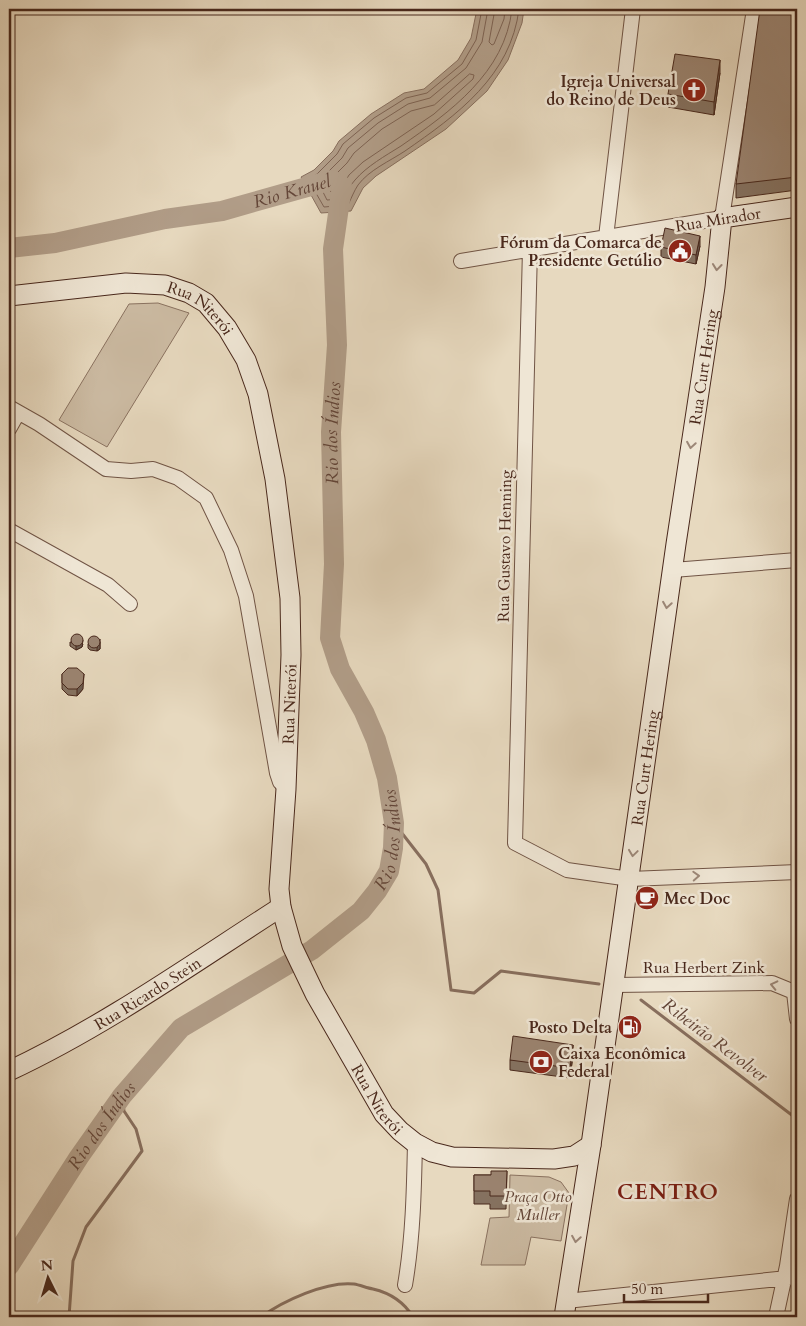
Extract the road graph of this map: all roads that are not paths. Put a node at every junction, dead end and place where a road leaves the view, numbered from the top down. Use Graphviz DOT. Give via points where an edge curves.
graph roads {
  1 [pos="634,9"];
  2 [pos="754,9"];
  3 [pos="797,207"];
  4 [pos="722,218"];
  5 [pos="606,237"];
  6 [pos="530,249"];
  7 [pos="461,261"];
  8 [pos="9,296"];
  9 [pos="13,410"];
  10 [pos="9,429"];
  11 [pos="9,530"];
  12 [pos="797,560"];
  13 [pos="673,570"];
  14 [pos="130,604"];
  15 [pos="286,789"];
  16 [pos="797,872"];
  17 [pos="630,879"];
  18 [pos="281,908"];
  19 [pos="615,985"];
  20 [pos="797,1019"];
  21 [pos="9,1071"];
  22 [pos="415,1143"];
  23 [pos="592,1145"];
  24 [pos="554,1159"];
  25 [pos="583,1191"];
  26 [pos="797,1199"];
  27 [pos="791,1278"];
  28 [pos="405,1285"];
  29 [pos="565,1309"];
  30 [pos="776,1317"];
  1 -- 5 [label="street"];
  2 -- 4 [label="street"];
  3 -- 4 [label="main road, Rua Mirador"];
  4 -- 5 [label="street, Rua Mirador"];
  4 -- 13 [label="main road, Rua Curt Hering, one-way" via="715,287"];
  5 -- 6 [label="street, Rua Mirador"];
  6 -- 7 [label="street, Rua Mirador"];
  6 -- 17 [label="street, Rua Gustavo Henning" via="515,843 566,870"];
  8 -- 15 [label="main road, Rua Niterói" via="126,283 165,285 206,303 227,328 246,360 258,394 273,469 290,598"];
  9 -- 10 [label="street"];
  9 -- 15 [label="street" via="106,469 153,469 178,478 206,498 230,550 246,596 277,773"];
  11 -- 14 [label="street" via="108,585"];
  12 -- 13 [label="street"];
  13 -- 17 [label="main road, Rua Curt Hering, one-way"];
  15 -- 18 [label="main road, Rua Niterói" via="279,889"];
  17 -- 16 [label="street, one-way"];
  17 -- 19 [label="main road, Rua Curt Hering"];
  18 -- 21 [label="main road, Rua Ricardo Stein" via="104,1020"];
  18 -- 22 [label="main road, Rua Niterói" via="292,946 315,994 384,1114"];
  20 -- 19 [label="street, Rua Herbert Zink, one-way" via="794,992 772,983"];
  19 -- 23 [label="main road, Rua Curt Hering"];
  22 -- 24 [label="main road, Rua Niterói" via="452,1157"];
  22 -- 28 [label="street" via="413,1222"];
  23 -- 24 [label="main road, Rua Niterói" via="574,1156"];
  23 -- 25 [label="main road, Rua Curt Hering"];
  24 -- 25 [label="main road" via="570,1170"];
  25 -- 29 [label="main road, Rua Curt Hering, one-way"];
  26 -- 27 [label="street"];
  27 -- 29 [label="street"];
  27 -- 30 [label="street"];
}
